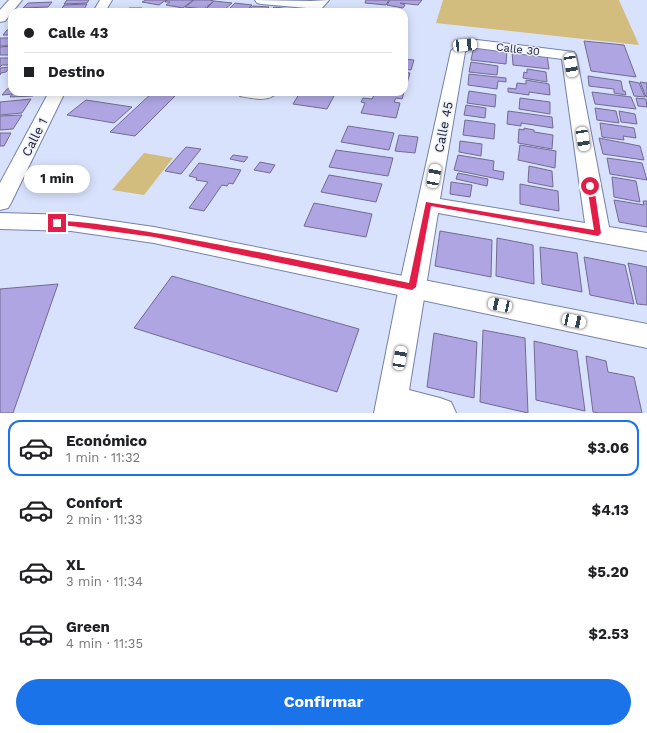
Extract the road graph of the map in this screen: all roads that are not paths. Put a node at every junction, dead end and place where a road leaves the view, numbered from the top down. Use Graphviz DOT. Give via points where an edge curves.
graph roads {
  1 [pos="16,0"];
  2 [pos="261,0"];
  3 [pos="321,2"];
  4 [pos="9,8"];
  5 [pos="8,9"];
  6 [pos="0,18"];
  7 [pos="456,62"];
  8 [pos="55,96"];
  9 [pos="0,203"];
  10 [pos="428,204"];
  11 [pos="0,221"];
  12 [pos="598,233"];
  13 [pos="647,242"];
  14 [pos="412,287"];
  15 [pos="647,336"];
  16 [pos="391,407"];
  17 [pos="440,413"];
  1 -- 4 [label="street"];
  2 -- 3 [label="street"];
  5 -- 6 [label="street"];
  7 -- 10 [label="street, Calle 45"];
  7 -- 12 [label="street, Calle 30" via="458,51 465,45 477,44 570,55"];
  8 -- 9 [label="street, Calle 1"];
  10 -- 12 [label="street"];
  10 -- 14 [label="street, Calle 45"];
  11 -- 14 [label="street" via="71,224 154,235"];
  12 -- 13 [label="street"];
  14 -- 15 [label="street"];
  14 -- 16 [label="street, Calle 45"];
  16 -- 17 [label="street"];
}
